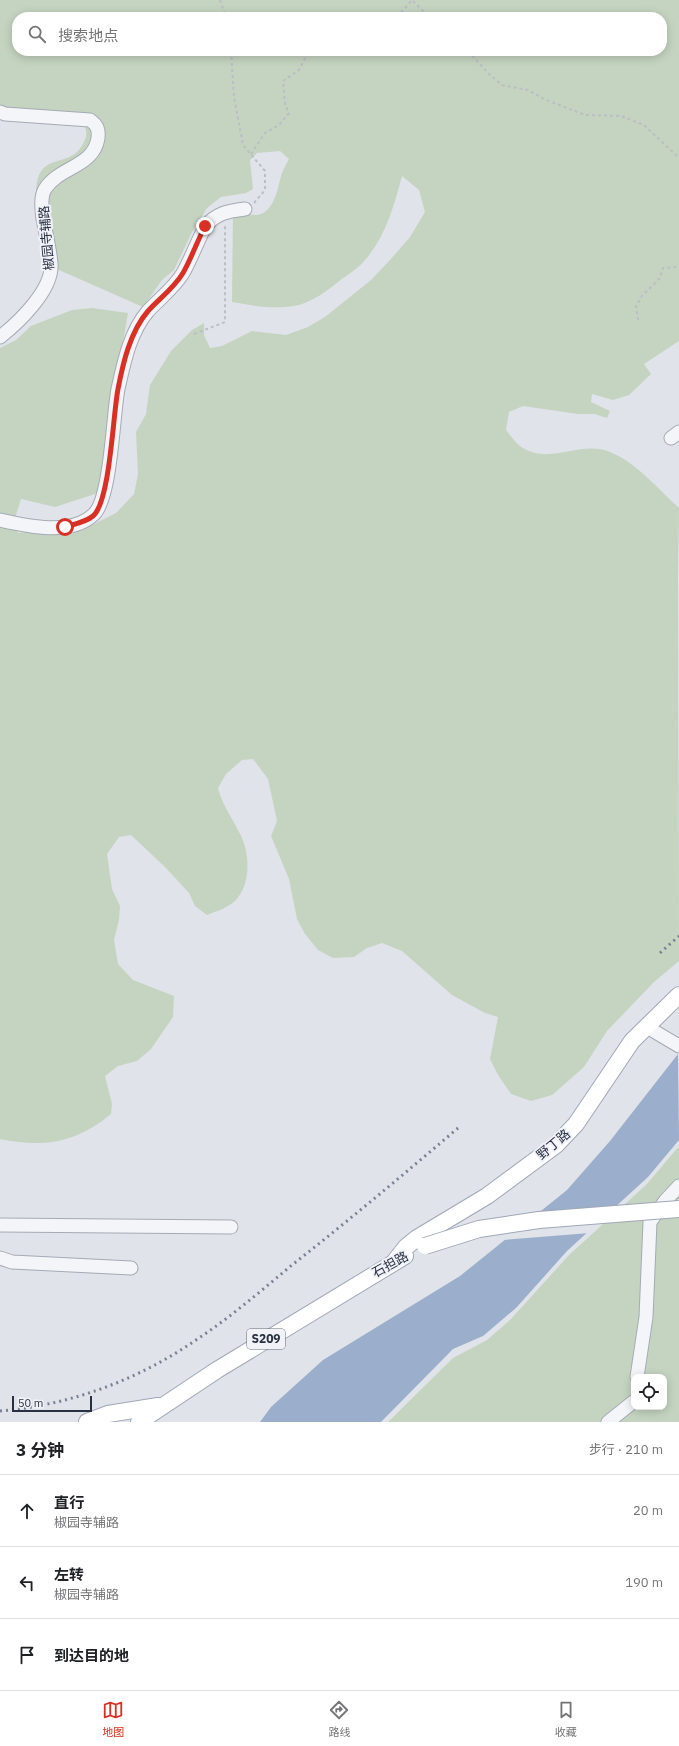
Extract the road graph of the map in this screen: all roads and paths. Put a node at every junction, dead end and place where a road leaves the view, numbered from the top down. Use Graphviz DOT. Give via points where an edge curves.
graph roads {
  1 [pos="412,0"];
  2 [pos="220,1"];
  3 [pos="224,12"];
  4 [pos="401,12"];
  5 [pos="424,12"];
  6 [pos="231,56"];
  7 [pos="306,56"];
  8 [pos="473,56"];
  9 [pos="0,112"];
  10 [pos="251,154"];
  11 [pos="679,158"];
  12 [pos="245,209"];
  13 [pos="226,211"];
  14 [pos="679,267"];
  15 [pos="638,320"];
  16 [pos="194,334"];
  17 [pos="0,337"];
  18 [pos="0,520"];
  19 [pos="679,995"];
  20 [pos="647,1027"];
  21 [pos="679,1046"];
  22 [pos="679,1186"];
  23 [pos="679,1209"];
  24 [pos="0,1225"];
  25 [pos="231,1227"];
  26 [pos="0,1258"];
  27 [pos="396,1261"];
  28 [pos="131,1268"];
  29 [pos="637,1374"];
  30 [pos="631,1400"];
  31 [pos="162,1405"];
  32 [pos="631,1410"];
  33 [pos="87,1422"];
  34 [pos="139,1422"];
  35 [pos="608,1422"];
  36 [pos="624,1422"];
  1 -- 4 [label="path"];
  1 -- 5 [label="path"];
  2 -- 3 [label="path"];
  6 -- 10 [label="path" via="234,97 243,145"];
  7 -- 10 [label="path" via="299,70 283,81 285,104 289,113 279,125 265,133"];
  8 -- 11 [label="path" via="502,85 528,90 585,116 621,116 644,125"];
  9 -- 17 [label="street, 椒园寺辅路" via="90,120 97,125 99,131 97,142 88,158 54,180 45,189 42,214 52,266 50,278 42,293 11,329"];
  10 -- 12 [label="path" via="265,171 265,190 255,203"];
  12 -- 13 [label="street"];
  13 -- 16 [label="path" via="225,322"];
  13 -- 18 [label="street" via="205,226 183,273 172,288 148,311 136,330 127,352 118,390 110,459 98,510 84,521 65,527 36,528"];
  14 -- 15 [label="path" via="663,268 660,278 636,306"];
  19 -- 20 [label="main road, 野丁路"];
  20 -- 21 [label="street"];
  20 -- 27 [label="main road, 野丁路" via="632,1041 576,1124 556,1145 487,1196 417,1238 406,1247"];
  22 -- 29 [label="street" via="650,1222 646,1317"];
  23 -- 27 [label="main road, 石担路 / S209, bridge" via="539,1220 479,1229 425,1246"];
  24 -- 25 [label="street"];
  26 -- 28 [label="street" via="12,1262"];
  27 -- 31 [label="main road, 石担路 / S209"];
  30 -- 35 [label="street"];
  31 -- 33 [label="main road" via="108,1414"];
  31 -- 34 [label="main road, 石担路 / S209"];
  32 -- 36 [label="street"];
}
